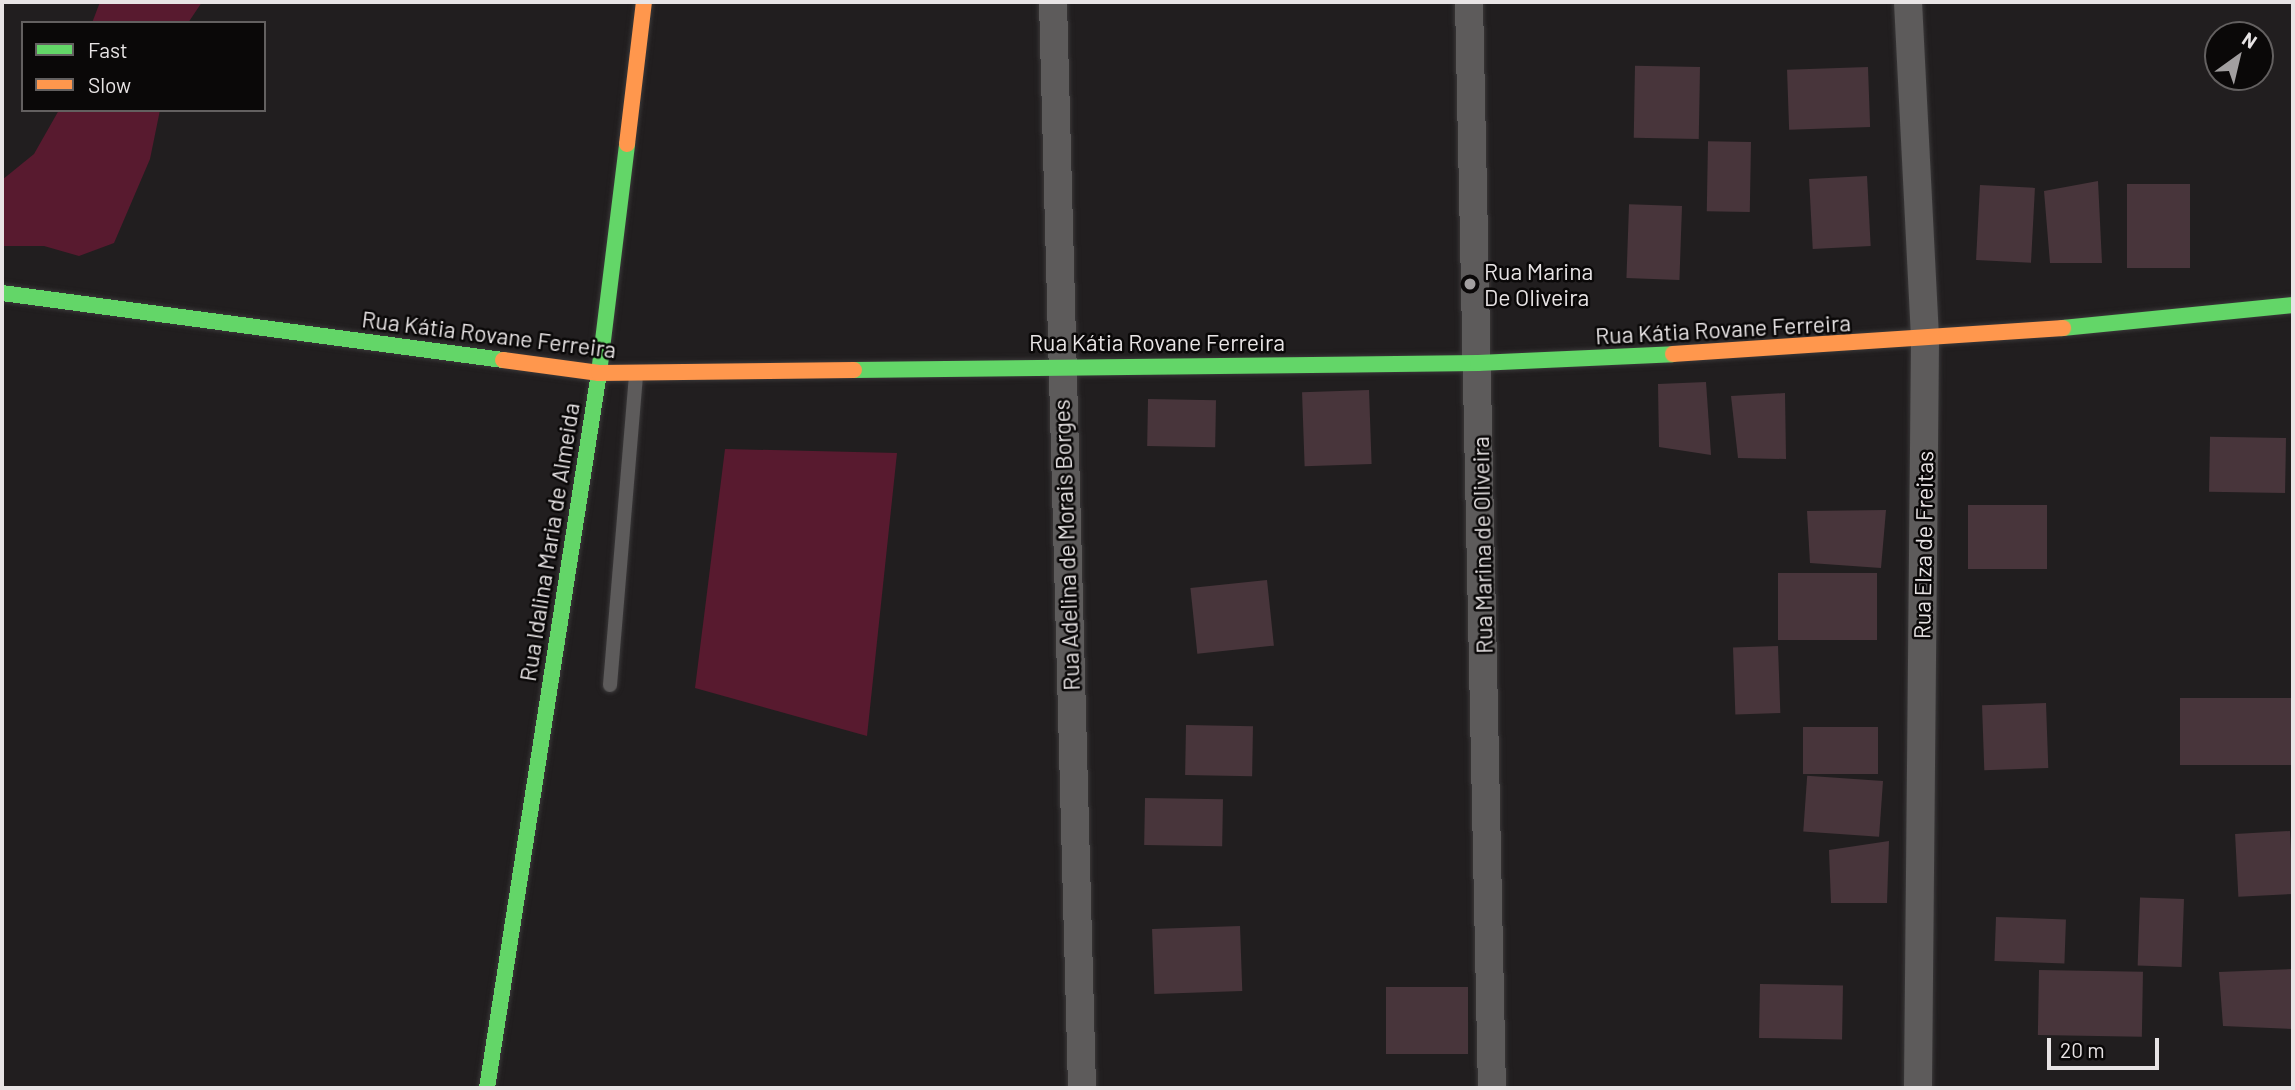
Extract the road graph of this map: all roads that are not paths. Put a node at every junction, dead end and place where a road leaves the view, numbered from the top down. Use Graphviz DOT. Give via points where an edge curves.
graph roads {
  1 [pos="644,2"];
  2 [pos="1053,2"];
  3 [pos="1469,2"];
  4 [pos="1908,2"];
  5 [pos="2,293"];
  6 [pos="2293,305"];
  7 [pos="1926,342"];
  8 [pos="1478,363"];
  9 [pos="1060,365"];
  10 [pos="599,373"];
  11 [pos="636,373"];
  12 [pos="610,685"];
  13 [pos="487,1088"];
  14 [pos="1082,1088"];
  15 [pos="1492,1088"];
  16 [pos="1918,1088"];
  1 -- 10 [label="street, Rua Idalina Maria de Almeida"];
  2 -- 9 [label="street, Rua Adelina de Morais Borges"];
  3 -- 8 [label="street, Rua Marina de Oliveira" via="1470,284"];
  4 -- 7 [label="street, Rua Elza de Freitas"];
  5 -- 10 [label="street, Rua Kátia Rovane Ferreira"];
  6 -- 7 [label="street, Rua Kátia Rovane Ferreira"];
  7 -- 8 [label="street, Rua Kátia Rovane Ferreira"];
  7 -- 16 [label="street, Rua Elza de Freitas"];
  8 -- 9 [label="street, Rua Kátia Rovane Ferreira"];
  8 -- 15 [label="street, Rua Marina de Oliveira"];
  9 -- 11 [label="street, Rua Kátia Rovane Ferreira"];
  9 -- 14 [label="street, Rua Adelina de Morais Borges"];
  10 -- 11 [label="street, Rua Kátia Rovane Ferreira"];
  10 -- 13 [label="street, Rua Idalina Maria de Almeida"];
  11 -- 12 [label="lane"];
}
